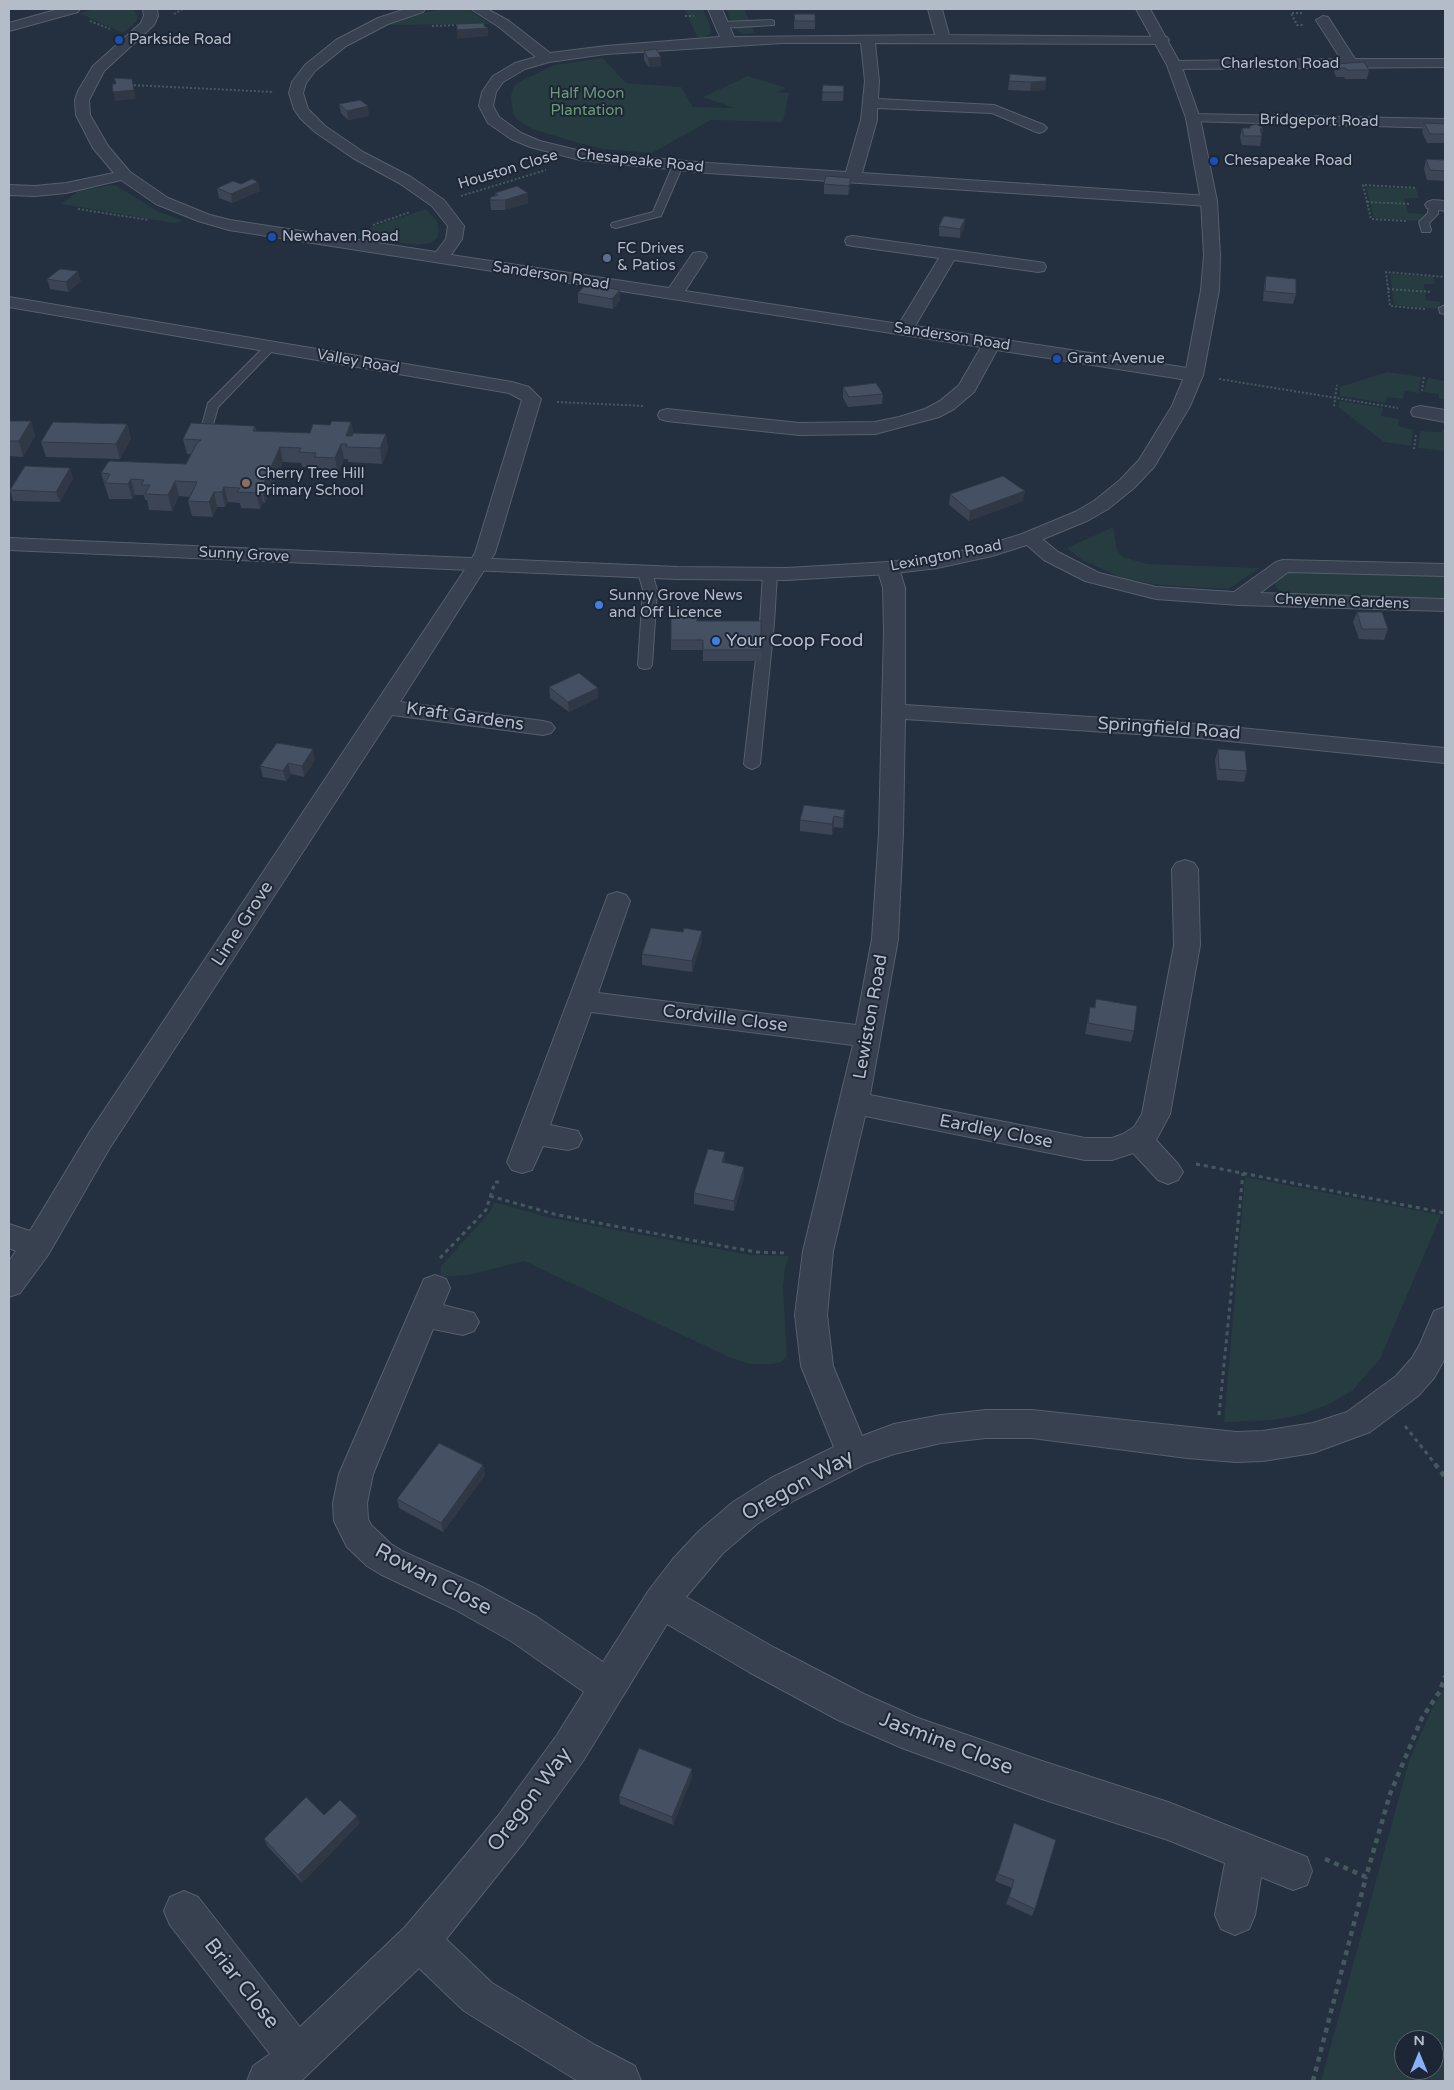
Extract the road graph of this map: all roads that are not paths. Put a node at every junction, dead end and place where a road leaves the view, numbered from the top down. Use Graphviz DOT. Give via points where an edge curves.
graph roads {
  1 [pos="150,9"];
  2 [pos="418,9"];
  3 [pos="478,9"];
  4 [pos="715,9"];
  5 [pos="935,9"];
  6 [pos="1143,9"];
  7 [pos="70,10"];
  8 [pos="1323,20"];
  9 [pos="770,23"];
  10 [pos="722,26"];
  11 [pos="9,27"];
  12 [pos="868,40"];
  13 [pos="943,40"];
  14 [pos="1162,40"];
  15 [pos="729,41"];
  16 [pos="546,58"];
  17 [pos="1445,63"];
  18 [pos="1174,64"];
  19 [pos="1351,64"];
  20 [pos="1019,101"];
  21 [pos="870,103"];
  22 [pos="994,109"];
  23 [pos="1193,118"];
  24 [pos="1445,124"];
  25 [pos="1038,128"];
  26 [pos="678,166"];
  27 [pos="124,175"];
  28 [pos="853,177"];
  29 [pos="9,190"];
  30 [pos="1209,201"];
  31 [pos="1439,206"];
  32 [pos="616,225"];
  33 [pos="1425,226"];
  34 [pos="853,241"];
  35 [pos="949,255"];
  36 [pos="699,257"];
  37 [pos="440,258"];
  38 [pos="1038,267"];
  39 [pos="673,295"];
  40 [pos="9,302"];
  41 [pos="904,330"];
  42 [pos="992,343"];
  43 [pos="270,346"];
  44 [pos="1194,375"];
  45 [pos="1420,412"];
  46 [pos="667,415"];
  47 [pos="1445,416"];
  48 [pos="207,429"];
  49 [pos="1028,538"];
  50 [pos="9,544"];
  51 [pos="479,565"];
  52 [pos="888,568"];
  53 [pos="1445,570"];
  54 [pos="644,572"];
  55 [pos="770,574"];
  56 [pos="1239,599"];
  57 [pos="1445,605"];
  58 [pos="645,665"];
  59 [pos="386,707"];
  60 [pos="892,711"];
  61 [pos="543,728"];
  62 [pos="1445,756"];
  63 [pos="752,764"];
  64 [pos="1185,869"];
  65 [pos="617,901"];
  66 [pos="582,1001"];
  67 [pos="868,1037"];
  68 [pos="854,1103"];
  69 [pos="534,1133"];
  70 [pos="568,1139"];
  71 [pos="522,1162"];
  72 [pos="9,1236"];
  73 [pos="37,1246"];
  74 [pos="9,1284"];
  75 [pos="1445,1320"];
  76 [pos="463,1322"];
  77 [pos="853,1454"];
  78 [pos="661,1602"];
  79 [pos="608,1688"];
  80 [pos="1246,1853"];
  81 [pos="1307,1864"];
  82 [pos="184,1911"];
  83 [pos="1234,1915"];
  84 [pos="419,1940"];
  85 [pos="298,2057"];
  86 [pos="268,2081"];
  87 [pos="620,2081"];
  1 -- 27 [label="street, Sanderson Road" via="150,20 98,69 82,100 83,115 102,148"];
  2 -- 37 [label="street" via="383,21 327,53 299,82 296,93 301,109 320,129 358,155 405,180 450,217 456,230 454,240"];
  3 -- 16 [label="street" via="504,24"];
  4 -- 10 [label="street"];
  5 -- 13 [label="street"];
  6 -- 14 [label="street, Lexington Road"];
  7 -- 11 [label="street"];
  8 -- 19 [label="street"];
  9 -- 10 [label="lane"];
  10 -- 15 [label="street"];
  12 -- 13 [label="street, Chesapeake Road"];
  12 -- 15 [label="street, Chesapeake Road"];
  12 -- 21 [label="street" via="872,81"];
  13 -- 14 [label="street, Chesapeake Road"];
  14 -- 18 [label="street, Lexington Road"];
  15 -- 16 [label="street, Chesapeake Road"];
  16 -- 26 [label="street, Chesapeake Road" via="520,66 498,79 489,92 486,106 493,120 535,144 585,157"];
  17 -- 19 [label="street, Charleston Road"];
  18 -- 19 [label="street, Charleston Road"];
  18 -- 23 [label="street, Lexington Road"];
  20 -- 22 [label="street"];
  21 -- 22 [label="street"];
  21 -- 28 [label="street" via="869,120"];
  22 -- 25 [label="street"];
  23 -- 24 [label="street, Bridgeport Road"];
  23 -- 30 [label="street, Lexington Road"];
  26 -- 28 [label="street, Chesapeake Road"];
  26 -- 32 [label="lane" via="657,214"];
  27 -- 29 [label="street" via="66,188"];
  27 -- 37 [label="street, Sanderson Road" via="162,201 229,225"];
  28 -- 30 [label="street, Chesapeake Road"];
  30 -- 44 [label="street, Lexington Road" via="1210,290"];
  31 -- 33 [label="lane"];
  34 -- 35 [label="street"];
  35 -- 38 [label="street"];
  35 -- 41 [label="street"];
  36 -- 39 [label="street"];
  37 -- 39 [label="street, Sanderson Road"];
  39 -- 41 [label="street, Sanderson Road"];
  40 -- 43 [label="street, Valley Road"];
  41 -- 42 [label="street, Sanderson Road"];
  42 -- 44 [label="street, Sanderson Road"];
  42 -- 46 [label="street" via="967,388 932,413 903,422 875,428 799,429"];
  43 -- 48 [label="lane" via="212,406"];
  43 -- 51 [label="street, Valley Road" via="512,388 528,395 532,405"];
  44 -- 49 [label="street, Lexington Road" via="1162,439 1147,463 1127,484 1082,516"];
  45 -- 47 [label="street"];
  49 -- 52 [label="street, Lexington Road" via="985,552"];
  49 -- 56 [label="street, Cheyenne Gardens" via="1076,570 1110,583 1156,593"];
  50 -- 51 [label="street, Sunny Grove"];
  51 -- 54 [label="street, Lexington Road"];
  51 -- 59 [label="street, Lime Grove"];
  52 -- 55 [label="street, Lexington Road"];
  52 -- 60 [label="street, Lewiston Road" via="894,588"];
  53 -- 56 [label="street, Cheyenne Gardens" via="1283,566"];
  54 -- 55 [label="street, Lexington Road"];
  54 -- 58 [label="lane" via="650,590"];
  55 -- 63 [label="lane"];
  56 -- 57 [label="street, Cheyenne Gardens"];
  59 -- 61 [label="street, Kraft Gardens"];
  59 -- 73 [label="street, Lime Grove" via="99,1141"];
  60 -- 62 [label="street, Springfield Road" via="1199,731"];
  60 -- 67 [label="street, Lewiston Road" via="891,833 885,939"];
  64 -- 68 [label="street, Eardley Close" via="1186,946 1156,1114 1151,1125 1152,1155 1133,1142 1112,1149 1085,1149"];
  65 -- 66 [label="street"];
  66 -- 67 [label="street, Cordville Close"];
  66 -- 69 [label="street"];
  67 -- 68 [label="street, Lewiston Road"];
  68 -- 77 [label="street, Lewiston Road" via="818,1251 811,1315 817,1366"];
  69 -- 70 [label="street"];
  69 -- 71 [label="street"];
  72 -- 73 [label="street"];
  73 -- 74 [label="street, Lime Grove"];
  75 -- 77 [label="street, Oregon Way" via="1434,1349 1407,1386 1358,1422 1313,1438 1263,1446 1216,1446 1032,1424 986,1424 894,1439"];
  76 -- 79 [label="street, Rowan Close" via="429,1301 356,1474 350,1503 351,1520 359,1536 379,1555 524,1629"];
  77 -- 78 [label="street, Oregon Way" via="783,1489 727,1527 685,1570"];
  78 -- 79 [label="street, Oregon Way"];
  78 -- 80 [label="street, Jasmine Close" via="851,1707 915,1735 1168,1821"];
  79 -- 84 [label="street, Oregon Way" via="570,1748 511,1829"];
  80 -- 81 [label="street, Jasmine Close"];
  80 -- 83 [label="street"];
  82 -- 85 [label="street, Briar Close"];
  84 -- 85 [label="street, Oregon Way"];
  84 -- 87 [label="street" via="478,1997"];
  85 -- 86 [label="street, Oregon Way"];
}
